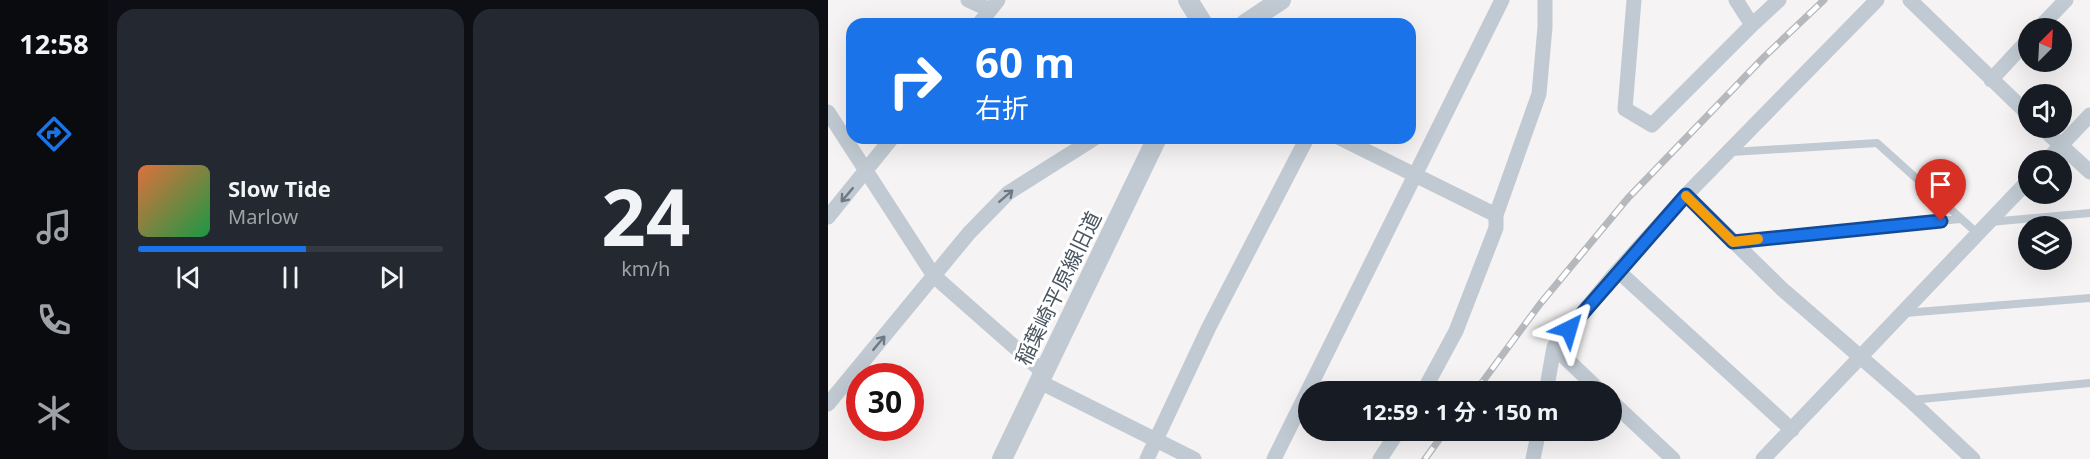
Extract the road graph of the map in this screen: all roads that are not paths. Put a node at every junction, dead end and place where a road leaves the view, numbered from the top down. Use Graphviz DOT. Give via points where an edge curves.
graph roads {
  1 [pos="968,0"];
  2 [pos="1188,0"];
  3 [pos="1281,0"];
  4 [pos="1502,0"];
  5 [pos="1545,0"];
  6 [pos="1634,0"];
  7 [pos="1736,0"];
  8 [pos="1779,0"];
  9 [pos="1877,0"];
  10 [pos="1910,0"];
  11 [pos="2066,0"];
  12 [pos="994,5"];
  13 [pos="984,18"];
  14 [pos="1199,18"];
  15 [pos="1254,18"];
  16 [pos="2049,18"];
  17 [pos="1752,25"];
  18 [pos="2018,51"];
  19 [pos="1991,80"];
  20 [pos="2018,105"];
  21 [pos="828,112"];
  22 [pos="2090,115"];
  23 [pos="2054,138"];
  24 [pos="846,140"];
  25 [pos="848,144"];
  26 [pos="887,144"];
  27 [pos="1086,144"];
  28 [pos="1154,144"];
  29 [pos="1304,144"];
  30 [pos="1352,144"];
  31 [pos="2062,145"];
  32 [pos="2057,150"];
  33 [pos="1727,152"];
  34 [pos="866,172"];
  35 [pos="2090,172"];
  36 [pos="1415,176"];
  37 [pos="2018,192"];
  38 [pos="1686,195"];
  39 [pos="2090,213"];
  40 [pos="1496,215"];
  41 [pos="828,217"];
  42 [pos="1960,219"];
  43 [pos="1989,222"];
  44 [pos="1977,233"];
  45 [pos="1733,242"];
  46 [pos="1618,271"];
  47 [pos="934,276"];
  48 [pos="2090,298"];
  49 [pos="1904,314"];
  50 [pos="1554,347"];
  51 [pos="1861,357"];
  52 [pos="1042,378"];
  53 [pos="1429,381"];
  54 [pos="1548,381"];
  55 [pos="1590,381"];
  56 [pos="2090,383"];
  57 [pos="1910,400"];
  58 [pos="828,404"];
  59 [pos="1622,410"];
  60 [pos="1792,430"];
  61 [pos="1156,440"];
  62 [pos="1392,441"];
  63 [pos="1537,441"];
  64 [pos="1002,459"];
  65 [pos="1147,459"];
  66 [pos="1194,459"];
  67 [pos="1274,459"];
  68 [pos="1380,459"];
  69 [pos="1533,459"];
  70 [pos="1673,459"];
  71 [pos="1763,459"];
  72 [pos="1973,459"];
  1 -- 12 [label="street"];
  2 -- 14 [label="street"];
  3 -- 15 [label="street"];
  4 -- 36 [label="street"];
  5 -- 40 [label="street" via="1539,94"];
  6 -- 17 [label="street" via="1625,109 1652,125"];
  7 -- 17 [label="street"];
  8 -- 17 [label="street"];
  9 -- 33 [label="street"];
  10 -- 19 [label="street"];
  11 -- 16 [label="street"];
  12 -- 13 [label="street"];
  18 -- 19 [label="street"];
  19 -- 20 [label="street"];
  21 -- 24 [label="street"];
  22 -- 31 [label="street"];
  23 -- 31 [label="street"];
  25 -- 34 [label="street"];
  26 -- 34 [label="street"];
  47 -- 27 [label="street, one-way" via="1008,193"];
  28 -- 52 [label="street, 稲葉崎平原線旧道"];
  29 -- 61 [label="street" via="1209,327"];
  30 -- 36 [label="street"];
  31 -- 32 [label="street"];
  31 -- 35 [label="street"];
  33 -- 38 [label="street"];
  33 -- 42 [label="lane" via="1877,143"];
  34 -- 41 [label="street, one-way"];
  34 -- 47 [label="street"];
  36 -- 40 [label="street"];
  36 -- 67 [label="street"];
  37 -- 43 [label="street"];
  38 -- 45 [label="street"];
  38 -- 46 [label="street"];
  39 -- 43 [label="lane"];
  40 -- 53 [label="street" via="1496,228 1456,331"];
  42 -- 44 [label="lane"];
  42 -- 45 [label="lane"];
  43 -- 44 [label="street"];
  44 -- 49 [label="street"];
  45 -- 51 [label="street"];
  46 -- 50 [label="street"];
  46 -- 60 [label="street"];
  47 -- 52 [label="street"];
  58 -- 47 [label="street, one-way"];
  48 -- 49 [label="lane"];
  49 -- 51 [label="street"];
  50 -- 54 [label="street"];
  50 -- 55 [label="street"];
  51 -- 57 [label="street"];
  51 -- 60 [label="street"];
  52 -- 61 [label="street"];
  52 -- 64 [label="street, 稲葉崎平原線旧道"];
  56 -- 57 [label="lane"];
  57 -- 72 [label="street"];
  59 -- 70 [label="street"];
  60 -- 71 [label="street"];
  61 -- 65 [label="street"];
  61 -- 66 [label="street"];
  62 -- 68 [label="street"];
  63 -- 69 [label="street"];
}
